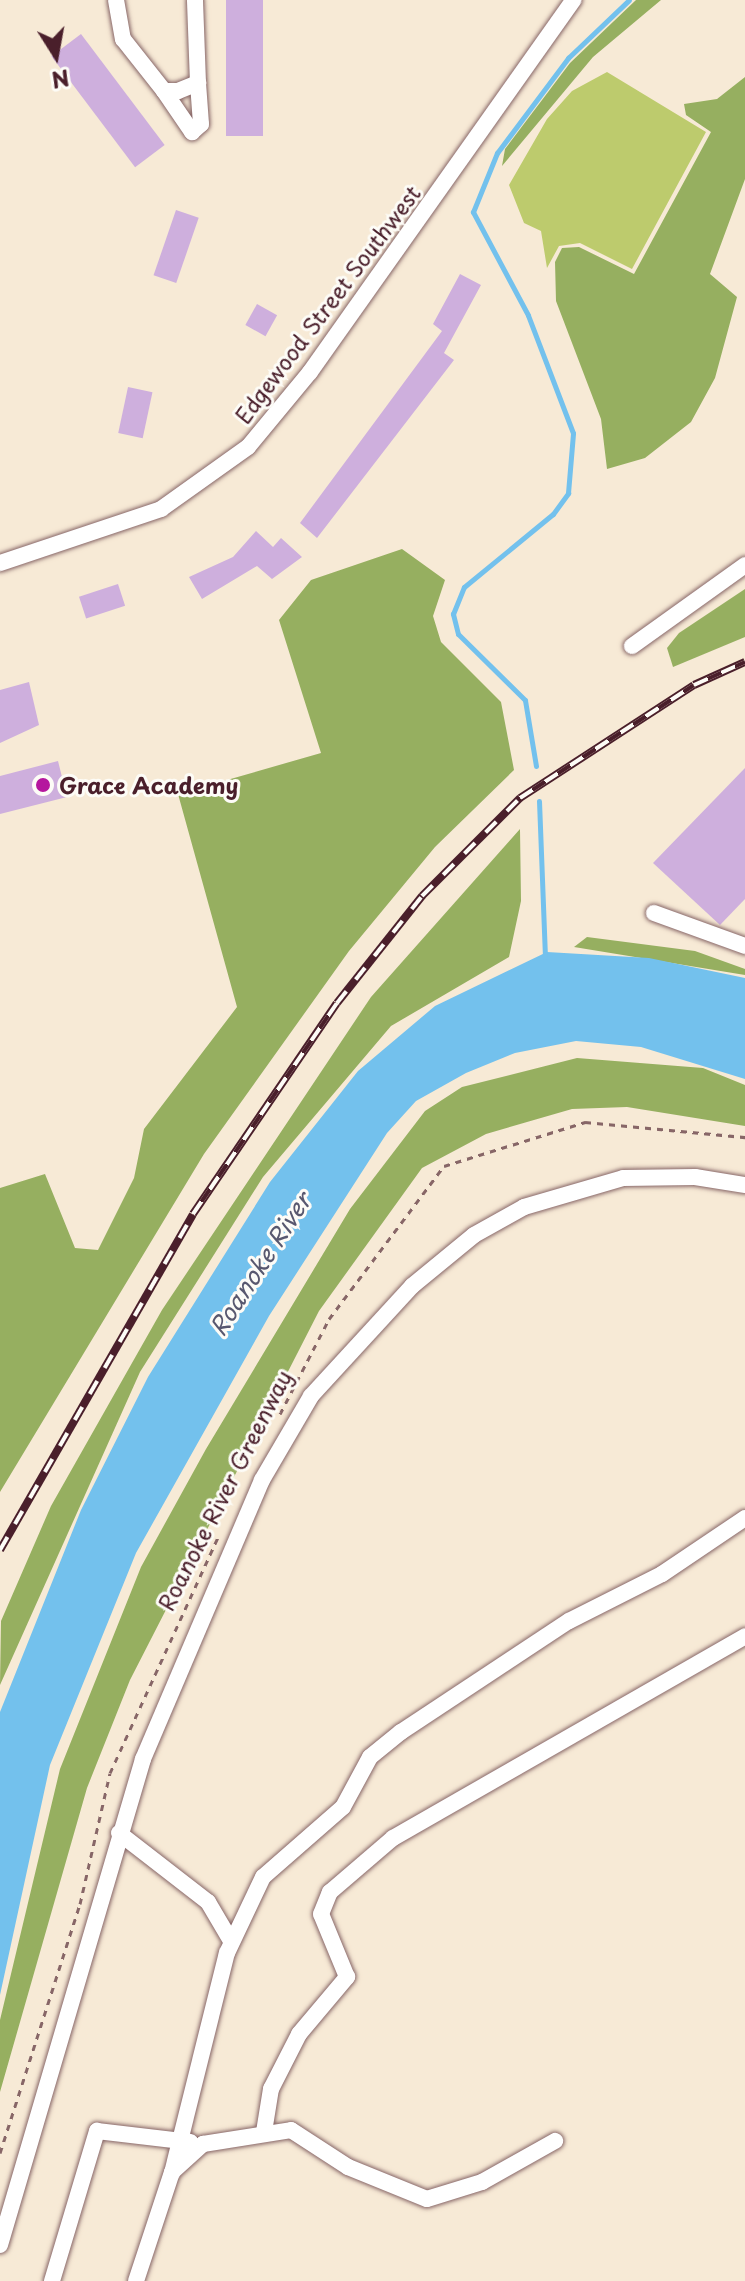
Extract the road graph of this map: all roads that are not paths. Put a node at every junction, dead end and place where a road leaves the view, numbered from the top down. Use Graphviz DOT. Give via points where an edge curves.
graph roads {
  1 [pos="116,0"];
  2 [pos="195,0"];
  3 [pos="573,0"];
  4 [pos="198,83"];
  5 [pos="164,91"];
  6 [pos="0,563"];
  7 [pos="745,565"];
  8 [pos="632,646"];
  9 [pos="654,913"];
  10 [pos="745,946"];
  11 [pos="745,1185"];
  12 [pos="745,1518"];
  13 [pos="745,1636"];
  14 [pos="119,1833"];
  15 [pos="231,1941"];
  16 [pos="264,2132"];
  17 [pos="180,2141"];
  18 [pos="555,2141"];
  19 [pos="203,2144"];
  20 [pos="172,2173"];
  21 [pos="0,2245"];
  22 [pos="52,2281"];
  23 [pos="136,2281"];
  1 -- 5 [label="street" via="123,39"];
  2 -- 4 [label="street"];
  3 -- 6 [label="street, Edgewood Street Southwest" via="310,372 248,447 161,509"];
  4 -- 5 [label="street"];
  4 -- 5 [label="street" via="201,124 192,132"];
  7 -- 8 [label="street"];
  9 -- 10 [label="street"];
  11 -- 14 [label="street" via="695,1177 623,1178 524,1207 474,1235 352,1345 262,1480 187,1640"];
  12 -- 15 [label="street" via="491,1670 370,1757 343,1807 263,1877"];
  13 -- 16 [label="street" via="393,1838 330,1892 321,1914 347,1977 299,2034 271,2089"];
  14 -- 15 [label="street" via="208,1902"];
  14 -- 21 [label="street"];
  15 -- 17 [label="street"];
  16 -- 18 [label="street" via="291,2130 348,2167 427,2199 482,2182"];
  16 -- 19 [label="street"];
  17 -- 19 [label="street"];
  17 -- 20 [label="street"];
  17 -- 22 [label="street" via="97,2131"];
  19 -- 20 [label="street"];
  20 -- 23 [label="street"];
}
